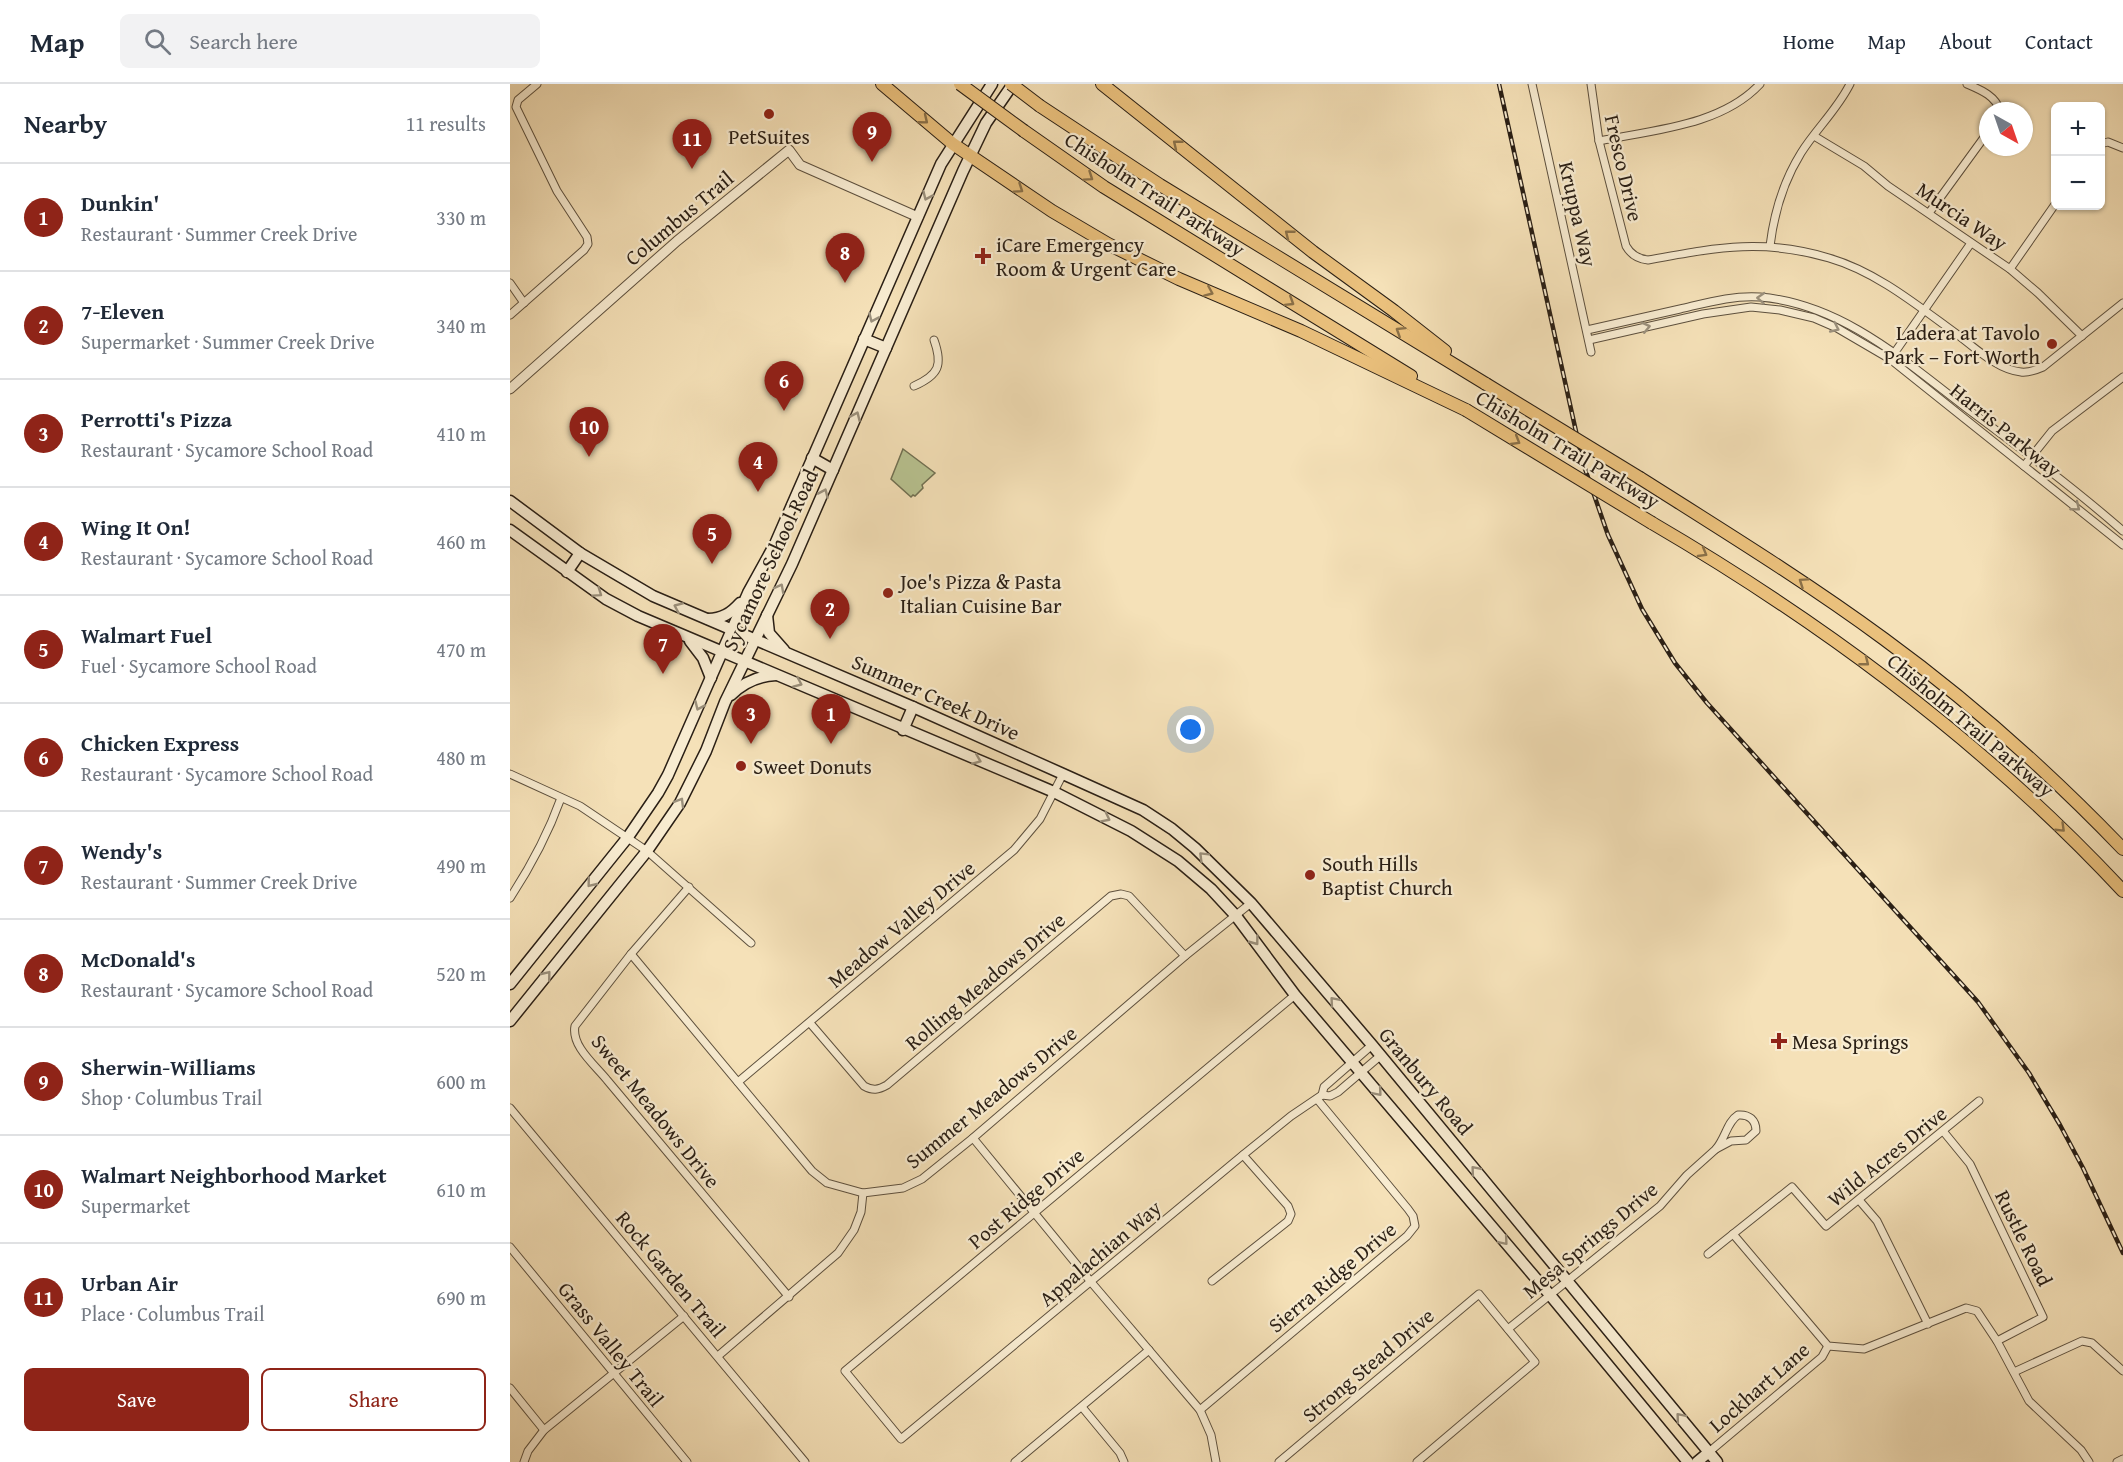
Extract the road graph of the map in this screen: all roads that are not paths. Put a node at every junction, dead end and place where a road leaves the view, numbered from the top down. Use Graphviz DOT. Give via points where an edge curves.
graph roads {
  1 [pos="537,84"];
  2 [pos="882,84"];
  3 [pos="960,84"];
  4 [pos="992,84"];
  5 [pos="1012,84"];
  6 [pos="1102,84"];
  7 [pos="1532,84"];
  8 [pos="1591,84"];
  9 [pos="1760,84"];
  10 [pos="1850,84"];
  11 [pos="1967,84"];
  12 [pos="1996,102"];
  13 [pos="1814,135"];
  14 [pos="1599,141"];
  15 [pos="2105,143"];
  16 [pos="953,144"];
  17 [pos="1979,144"];
  18 [pos="2123,148"];
  19 [pos="971,156"];
  20 [pos="2051,209"];
  21 [pos="1929,213"];
  22 [pos="918,217"];
  23 [pos="1971,243"];
  24 [pos="1770,246"];
  25 [pos="2010,269"];
  26 [pos="510,283"];
  27 [pos="524,303"];
  28 [pos="2123,303"];
  29 [pos="1924,310"];
  30 [pos="510,315"];
  31 [pos="1587,330"];
  32 [pos="2082,336"];
  33 [pos="864,339"];
  34 [pos="934,340"];
  35 [pos="1589,340"];
  36 [pos="886,348"];
  37 [pos="1592,351"];
  38 [pos="1892,356"];
  39 [pos="2123,377"];
  40 [pos="1486,384"];
  41 [pos="914,386"];
  42 [pos="510,389"];
  43 [pos="1466,410"];
  44 [pos="2031,457"];
  45 [pos="812,458"];
  46 [pos="2024,466"];
  47 [pos="833,470"];
  48 [pos="510,501"];
  49 [pos="510,530"];
  50 [pos="2123,531"];
  51 [pos="2123,545"];
  52 [pos="580,553"];
  53 [pos="567,572"];
  54 [pos="748,593"];
  55 [pos="767,613"];
  56 [pos="704,619"];
  57 [pos="732,630"];
  58 [pos="686,637"];
  59 [pos="754,640"];
  60 [pos="722,652"];
  61 [pos="789,654"];
  62 [pos="744,662"];
  63 [pos="779,675"];
  64 [pos="711,678"];
  65 [pos="725,702"];
  66 [pos="914,707"];
  67 [pos="903,730"];
  68 [pos="510,774"];
  69 [pos="1063,774"];
  70 [pos="1054,792"];
  71 [pos="561,798"];
  72 [pos="627,837"];
  73 [pos="2123,849"];
  74 [pos="647,851"];
  75 [pos="689,887"];
  76 [pos="2123,891"];
  77 [pos="510,898"];
  78 [pos="1251,903"];
  79 [pos="1236,916"];
  80 [pos="751,943"];
  81 [pos="632,954"];
  82 [pos="1185,956"];
  83 [pos="510,984"];
  84 [pos="1295,995"];
  85 [pos="510,1021"];
  86 [pos="810,1023"];
  87 [pos="1372,1045"];
  88 [pos="1380,1056"];
  89 [pos="1352,1062"];
  90 [pos="1361,1072"];
  91 [pos="738,1082"];
  92 [pos="1320,1097"];
  93 [pos="1979,1101"];
  94 [pos="510,1108"];
  95 [pos="1943,1131"];
  96 [pos="973,1138"];
  97 [pos="1716,1149"];
  98 [pos="1243,1155"];
  99 [pos="863,1193"];
  100 [pos="1859,1200"];
  101 [pos="1034,1213"];
  102 [pos="1734,1234"];
  103 [pos="510,1246"];
  104 [pos="1708,1254"];
  105 [pos="1212,1281"];
  106 [pos="1091,1282"];
  107 [pos="1567,1282"];
  108 [pos="1550,1295"];
  109 [pos="789,1297"];
  110 [pos="684,1316"];
  111 [pos="1928,1324"];
  112 [pos="1508,1329"];
  113 [pos="1997,1341"];
  114 [pos="1828,1346"];
  115 [pos="1149,1350"];
  116 [pos="718,1356"];
  117 [pos="2123,1371"];
  118 [pos="2014,1372"];
  119 [pos="613,1373"];
  120 [pos="510,1388"];
  121 [pos="1082,1407"];
  122 [pos="1200,1410"];
  123 [pos="544,1430"];
  124 [pos="901,1439"];
  125 [pos="1709,1452"];
  126 [pos="2123,1459"];
  127 [pos="524,1462"];
  128 [pos="687,1462"];
  129 [pos="805,1462"];
  130 [pos="1016,1462"];
  131 [pos="1124,1462"];
  132 [pos="1216,1462"];
  133 [pos="1279,1462"];
  134 [pos="1417,1462"];
  135 [pos="1688,1462"];
  136 [pos="1697,1462"];
  137 [pos="1717,1462"];
  138 [pos="2089,1462"];
  139 [pos="2117,1462"];
  1 -- 27 [label="street" via="516,104 556,191 588,244"];
  2 -- 16 [label="highway, one-way"];
  3 -- 43 [label="highway, Chisholm Trail Parkway, one-way, bridge" via="1114,194"];
  4 -- 16 [label="main road, Sycamore School Road"];
  5 -- 19 [label="main road, Sycamore School Road" via="986,123"];
  40 -- 5 [label="highway, Chisholm Trail Parkway, one-way, bridge" via="1160,185"];
  40 -- 6 [label="highway, one-way" via="1303,245"];
  7 -- 31 [label="street, Kruppa Way"];
  8 -- 14 [label="street, Fresco Drive"];
  9 -- 14 [label="street" via="1738,103 1707,118"];
  10 -- 13 [label="street"];
  11 -- 12 [label="street"];
  13 -- 21 [label="street, Murcia Way"];
  13 -- 24 [label="street" via="1801,152 1778,200"];
  14 -- 24 [label="street, Fresco Drive" via="1626,246 1634,256 1648,260 1737,246"];
  15 -- 18 [label="street"];
  16 -- 19 [label="highway"];
  16 -- 22 [label="main road, Sycamore School Road, one-way"];
  17 -- 21 [label="street"];
  19 -- 36 [label="main road, Sycamore School Road"];
  19 -- 43 [label="highway, one-way" via="1066,219 1136,258"];
  20 -- 25 [label="street"];
  21 -- 23 [label="street, Murcia Way"];
  22 -- 33 [label="main road, Sycamore School Road, one-way"];
  22 -- 42 [label="street, Columbus Trail" via="800,165 789,150 677,241"];
  23 -- 25 [label="street, Murcia Way"];
  23 -- 29 [label="street"];
  24 -- 29 [label="street" via="1832,259 1866,273"];
  25 -- 32 [label="street, Murcia Way"];
  26 -- 27 [label="street"];
  27 -- 30 [label="street"];
  28 -- 32 [label="street"];
  29 -- 32 [label="street" via="1986,355 2019,372 2043,367"];
  29 -- 38 [label="street"];
  31 -- 35 [label="street, Kruppa Way"];
  38 -- 31 [label="street, Harris Parkway, one-way" via="1870,337 1823,311 1793,301 1758,297 1725,299"];
  33 -- 36 [label="main road"];
  33 -- 45 [label="main road, Sycamore School Road"];
  34 -- 41 [label="street" via="938,367 930,379"];
  35 -- 37 [label="street, Kruppa Way"];
  35 -- 38 [label="street, Harris Parkway, one-way" via="1703,314 1760,307 1814,318"];
  47 -- 36 [label="main road, Sycamore School Road, one-way"];
  38 -- 44 [label="street, Harris Parkway"];
  38 -- 46 [label="street, Harris Parkway"];
  39 -- 44 [label="street" via="2052,431"];
  73 -- 40 [label="highway, Chisholm Trail Parkway, one-way, bridge" via="2000,732 1893,646 1782,568"];
  43 -- 76 [label="highway, Chisholm Trail Parkway, one-way, bridge" via="1768,593 1848,649 2018,786"];
  44 -- 46 [label="street"];
  44 -- 50 [label="street, Harris Parkway"];
  45 -- 47 [label="main road"];
  45 -- 54 [label="main road, Sycamore School Road" via="775,544"];
  46 -- 51 [label="street, Harris Parkway, one-way"];
  55 -- 47 [label="main road, Sycamore School Road, one-way"];
  48 -- 52 [label="main road, Summer Creek Drive"];
  49 -- 53 [label="main road, Summer Creek Drive"];
  52 -- 53 [label="main road"];
  56 -- 52 [label="main road, Summer Creek Drive, one-way" via="653,596"];
  53 -- 58 [label="main road, Summer Creek Drive, one-way" via="606,600"];
  54 -- 56 [label="main road" via="732,612"];
  54 -- 57 [label="main road, Sycamore School Road"];
  55 -- 59 [label="main road, Sycamore School Road"];
  55 -- 61 [label="main road" via="767,630"];
  56 -- 57 [label="main road, Summer Creek Drive"];
  57 -- 59 [label="main road, Summer Creek Drive"];
  57 -- 60 [label="main road, Sycamore School Road"];
  58 -- 60 [label="main road, Summer Creek Drive"];
  58 -- 64 [label="main road" via="696,647"];
  59 -- 61 [label="main road, Summer Creek Drive"];
  59 -- 62 [label="main road, Sycamore School Road"];
  60 -- 62 [label="main road, Summer Creek Drive"];
  60 -- 64 [label="main road, Sycamore School Road"];
  61 -- 66 [label="main road, Summer Creek Drive"];
  62 -- 63 [label="main road, Summer Creek Drive"];
  62 -- 65 [label="main road, Sycamore School Road"];
  63 -- 65 [label="main road" via="748,682"];
  63 -- 67 [label="main road, Summer Creek Drive, one-way"];
  64 -- 72 [label="main road, Sycamore School Road, one-way" via="668,775"];
  74 -- 65 [label="main road, Sycamore School Road, one-way" via="680,803"];
  66 -- 67 [label="main road"];
  66 -- 69 [label="main road, Summer Creek Drive"];
  67 -- 70 [label="main road, Summer Creek Drive, one-way"];
  68 -- 71 [label="street"];
  69 -- 70 [label="street, Meadow Valley Drive"];
  78 -- 69 [label="main road, Granbury Road, one-way" via="1173,829 1143,810"];
  70 -- 79 [label="main road, Granbury Road, one-way" via="1131,831 1178,861"];
  70 -- 86 [label="street, Meadow Valley Drive" via="1040,819 1014,850"];
  71 -- 72 [label="street"];
  71 -- 77 [label="street" via="551,828"];
  72 -- 74 [label="street"];
  72 -- 83 [label="main road, Sycamore School Road, one-way"];
  74 -- 75 [label="street"];
  85 -- 74 [label="main road, Sycamore School Road, one-way"];
  75 -- 80 [label="street"];
  75 -- 81 [label="street, Sweet Meadows Drive"];
  78 -- 79 [label="street, Summer Meadows Drive"];
  87 -- 78 [label="main road, Granbury Road, one-way"];
  79 -- 82 [label="street, Summer Meadows Drive"];
  79 -- 84 [label="main road, Granbury Road, one-way"];
  81 -- 91 [label="street, Summer Meadows Drive"];
  81 -- 109 [label="street, Sweet Meadows Drive" via="575,1026 574,1036"];
  82 -- 86 [label="street, Rolling Meadows Drive" via="1129,896 1112,896 879,1089 864,1086"];
  82 -- 96 [label="street, Summer Meadows Drive"];
  84 -- 89 [label="main road, Granbury Road"];
  84 -- 101 [label="street, Post Ridge Drive"];
  86 -- 91 [label="street, Meadow Valley Drive"];
  87 -- 88 [label="main road, Granbury Road"];
  87 -- 89 [label="street, Appalachian Way"];
  88 -- 90 [label="street, Appalachian Way"];
  107 -- 88 [label="main road, Granbury Road, one-way"];
  89 -- 90 [label="main road, Granbury Road"];
  89 -- 92 [label="street, Appalachian Way" via="1324,1087"];
  90 -- 92 [label="street, Appalachian Way" via="1330,1096"];
  90 -- 108 [label="main road, Granbury Road, one-way"];
  91 -- 99 [label="street, Summer Meadows Drive" via="812,1172 827,1183"];
  92 -- 98 [label="street, Appalachian Way"];
  92 -- 122 [label="street, Sierra Ridge Drive" via="1408,1209 1415,1226"];
  93 -- 95 [label="street, Wild Acres Drive"];
  94 -- 110 [label="street, Rock Garden Trail"];
  95 -- 100 [label="street, Wild Acres Drive"];
  95 -- 113 [label="street, Rustle Road" via="1970,1164 2043,1317"];
  96 -- 99 [label="street, Summer Meadows Drive" via="922,1179 903,1188"];
  96 -- 101 [label="street"];
  97 -- 97 [label="street, Mesa Springs Drive" via="1750,1138 1756,1131 1751,1118 1742,1114 1733,1118"];
  97 -- 107 [label="street, Mesa Springs Drive" via="1660,1206"];
  98 -- 105 [label="street" via="1291,1214 1288,1221"];
  98 -- 106 [label="street, Appalachian Way"];
  99 -- 109 [label="street" via="854,1230 838,1253"];
  100 -- 102 [label="street, Wild Acres Drive" via="1826,1226 1792,1187"];
  100 -- 111 [label="street" via="1877,1221"];
  101 -- 106 [label="street"];
  101 -- 124 [label="street, Post Ridge Drive" via="845,1371"];
  102 -- 104 [label="street, Wild Acres Drive"];
  102 -- 114 [label="street"];
  103 -- 119 [label="street, Grass Valley Trail"];
  106 -- 115 [label="street"];
  106 -- 124 [label="street, Appalachian Way"];
  107 -- 108 [label="street, Mesa Springs Drive"];
  125 -- 107 [label="main road, Granbury Road, one-way"];
  108 -- 112 [label="street, Mesa Springs Drive"];
  108 -- 135 [label="main road, Granbury Road"];
  109 -- 116 [label="street"];
  110 -- 116 [label="street, Rock Garden Trail"];
  110 -- 119 [label="street"];
  111 -- 113 [label="street" via="1966,1308 1977,1311"];
  111 -- 114 [label="street" via="1864,1349"];
  112 -- 133 [label="street, Strong Stead Drive" via="1479,1294"];
  112 -- 134 [label="street" via="1535,1362"];
  113 -- 118 [label="street"];
  114 -- 125 [label="street, Lockhart Lane" via="1822,1357"];
  115 -- 121 [label="street"];
  115 -- 122 [label="street"];
  116 -- 129 [label="street, Rock Garden Trail"];
  117 -- 118 [label="street" via="2092,1343 2082,1341"];
  118 -- 138 [label="street" via="2029,1401"];
  119 -- 123 [label="street"];
  119 -- 128 [label="street, Grass Valley Trail"];
  120 -- 123 [label="street"];
  121 -- 130 [label="street"];
  121 -- 131 [label="street"];
  122 -- 132 [label="street" via="1211,1435"];
  123 -- 127 [label="street"];
  125 -- 136 [label="main road"];
  125 -- 137 [label="main road, Granbury Road"];
  126 -- 139 [label="street"];
}
